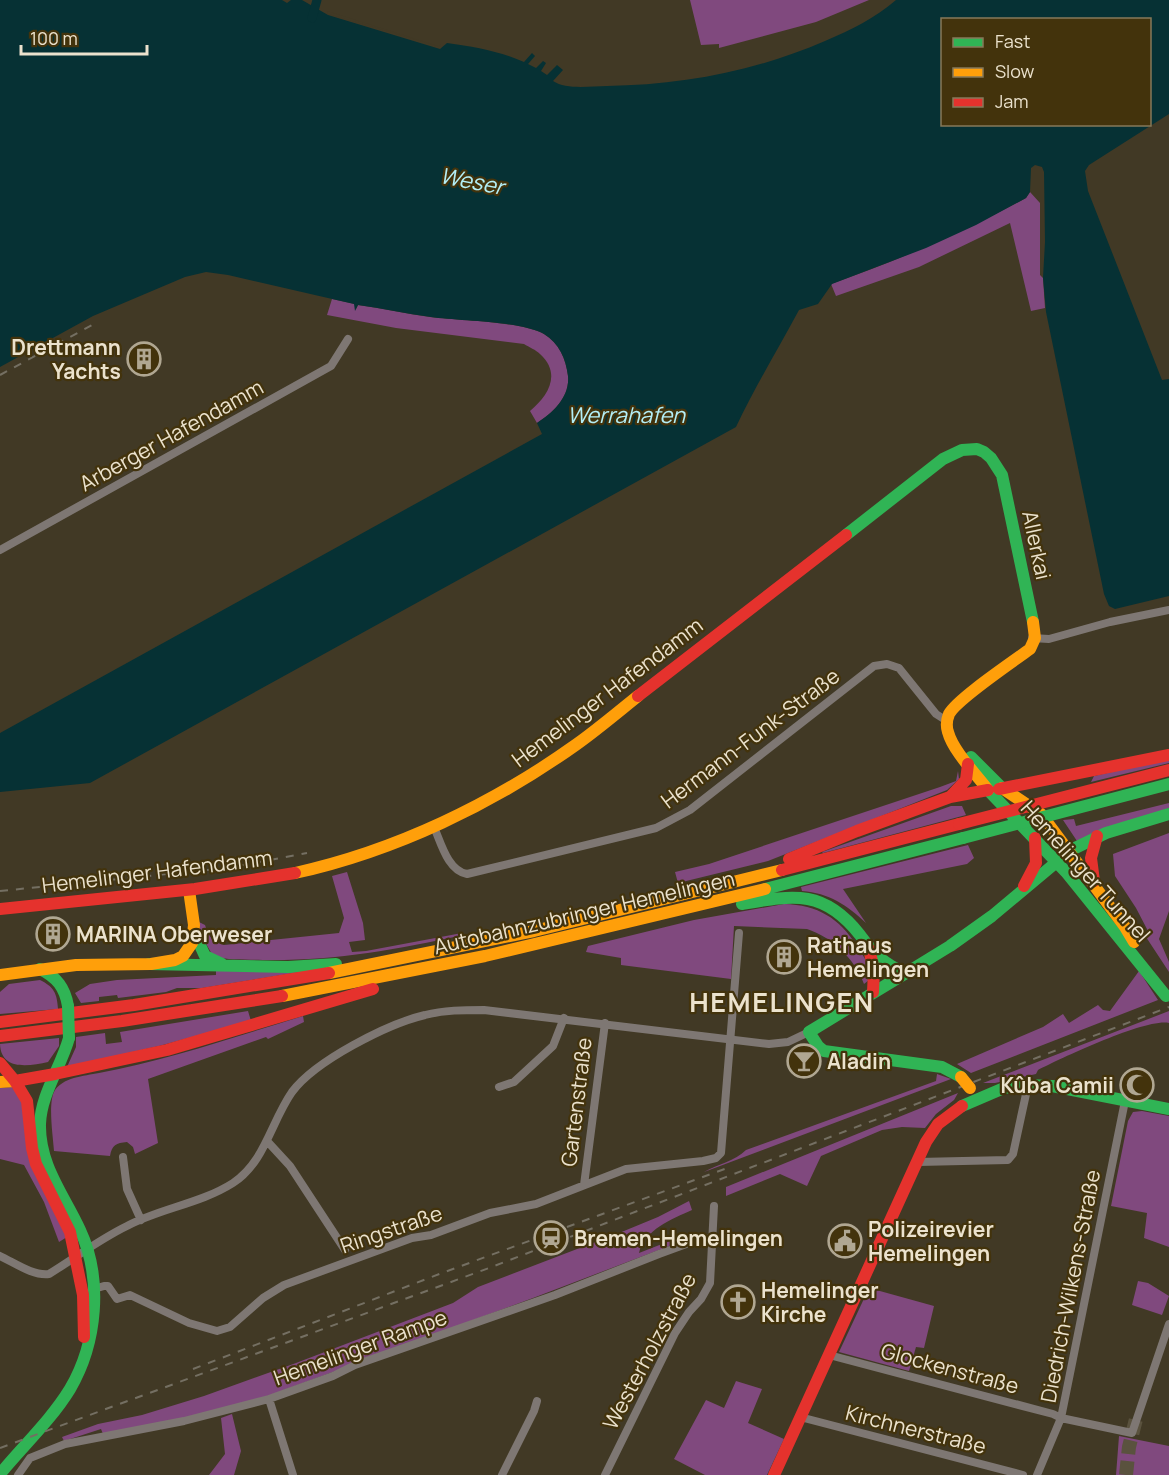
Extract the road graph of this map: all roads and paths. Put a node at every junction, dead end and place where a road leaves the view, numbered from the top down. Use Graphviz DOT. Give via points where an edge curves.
graph roads {
  1 [pos="348,339"];
  2 [pos="1002,476"];
  3 [pos="0,550"];
  4 [pos="1169,610"];
  5 [pos="1032,638"];
  6 [pos="947,721"];
  7 [pos="957,745"];
  8 [pos="1169,755"];
  9 [pos="968,764"];
  10 [pos="1169,770"];
  11 [pos="1169,784"];
  12 [pos="1002,788"];
  13 [pos="988,790"];
  14 [pos="950,797"];
  15 [pos="1169,814"];
  16 [pos="434,827"];
  17 [pos="1096,836"];
  18 [pos="1035,838"];
  19 [pos="1069,851"];
  20 [pos="1056,863"];
  21 [pos="731,883"];
  22 [pos="1095,887"];
  23 [pos="189,890"];
  24 [pos="1019,896"];
  25 [pos="0,909"];
  26 [pos="663,915"];
  27 [pos="194,932"];
  28 [pos="738,933"];
  29 [pos="869,946"];
  30 [pos="396,961"];
  31 [pos="149,964"];
  32 [pos="231,966"];
  33 [pos="438,967"];
  34 [pos="40,969"];
  35 [pos="906,973"];
  36 [pos="2,977"];
  37 [pos="873,992"];
  38 [pos="564,1018"];
  39 [pos="0,1022"];
  40 [pos="605,1023"];
  41 [pos="809,1032"];
  42 [pos="0,1036"];
  43 [pos="731,1039"];
  44 [pos="0,1063"];
  45 [pos="55,1074"];
  46 [pos="15,1081"];
  47 [pos="0,1082"];
  48 [pos="1028,1084"];
  49 [pos="499,1087"];
  50 [pos="973,1093"];
  51 [pos="1125,1101"];
  52 [pos="1169,1109"];
  53 [pos="267,1141"];
  54 [pos="123,1156"];
  55 [pos="918,1162"];
  56 [pos="584,1185"];
  57 [pos="714,1206"];
  58 [pos="141,1220"];
  59 [pos="714,1238"];
  60 [pos="345,1250"];
  61 [pos="81,1253"];
  62 [pos="0,1256"];
  63 [pos="94,1289"];
  64 [pos="1169,1324"];
  65 [pos="829,1355"];
  66 [pos="82,1360"];
  67 [pos="269,1399"];
  68 [pos="537,1401"];
  69 [pos="800,1417"];
  70 [pos="1061,1418"];
  71 [pos="0,1474"];
  72 [pos="18,1475"];
  73 [pos="293,1475"];
  74 [pos="502,1475"];
  75 [pos="605,1475"];
  76 [pos="774,1475"];
  77 [pos="1023,1475"];
  78 [pos="1037,1475"];
  1 -- 3 [label="street, Arberger Hafendamm" via="331,366"];
  2 -- 5 [label="main road, Allerkai" via="1033,622"];
  2 -- 16 [label="main road, Hemelinger Hafendamm" via="985,452 956,450 577,744 511,787"];
  4 -- 5 [label="street" via="1049,639"];
  5 -- 6 [label="main road" via="950,712"];
  6 -- 7 [label="main road, Hemelinger Tunnel" via="948,733"];
  6 -- 16 [label="street, Hermann-Funk-Straße" via="936,714 899,668 887,664 874,666 690,810 656,828 467,874 453,867"];
  7 -- 9 [label="main road, Hemelinger Tunnel"];
  7 -- 12 [label="main road, Hemelinger Tunnel"];
  8 -- 12 [label="main road"];
  9 -- 13 [label="main road, Hemelinger Tunnel"];
  9 -- 14 [label="main road" via="966,780"];
  10 -- 21 [label="main road, Autobahnzubringer Hemelingen, bridge"];
  11 -- 26 [label="main road, Autobahnzubringer Hemelingen, bridge"];
  12 -- 13 [label="main road"];
  12 -- 19 [label="main road, Hemelinger Tunnel" via="1041,814"];
  13 -- 14 [label="main road"];
  13 -- 18 [label="main road, Hemelinger Tunnel"];
  14 -- 21 [label="main road" via="751,871"];
  15 -- 17 [label="main road"];
  16 -- 23 [label="main road, Hemelinger Hafendamm" via="332,864 263,880"];
  17 -- 19 [label="main road"];
  17 -- 22 [label="main road" via="1091,853"];
  18 -- 20 [label="main road, Hemelinger Tunnel"];
  18 -- 24 [label="main road" via="1036,863"];
  19 -- 20 [label="main road"];
  19 -- 22 [label="main road, Hemelinger Tunnel"];
  20 -- 22 [label="main road, Hemelinger Tunnel" via="1096,905 1166,996 1125,927"];
  20 -- 24 [label="main road"];
  21 -- 30 [label="main road, Autobahnzubringer Hemelingen"];
  23 -- 25 [label="main road, Hemelinger Hafendamm"];
  23 -- 27 [label="main road"];
  24 -- 35 [label="main road"];
  26 -- 29 [label="main road" via="684,918 796,897 831,906 850,920"];
  26 -- 33 [label="main road, Autobahnzubringer Hemelingen"];
  27 -- 31 [label="main road" via="182,957"];
  27 -- 32 [label="main road" via="205,956"];
  28 -- 43 [label="street"];
  29 -- 35 [label="main road" via="884,963"];
  29 -- 37 [label="main road"];
  30 -- 32 [label="main road" via="375,958 299,967"];
  30 -- 39 [label="main road, Autobahnzubringer Hemelingen" via="154,1004"];
  31 -- 32 [label="main road"];
  31 -- 34 [label="main road"];
  33 -- 42 [label="main road, Autobahnzubringer Hemelingen" via="214,1009"];
  33 -- 45 [label="main road" via="428,976 320,1003 166,1050"];
  34 -- 36 [label="main road"];
  34 -- 45 [label="main road, bridge" via="59,982 68,1006 69,1038"];
  35 -- 37 [label="main road"];
  37 -- 41 [label="main road"];
  38 -- 40 [label="street"];
  38 -- 49 [label="street" via="553,1046 514,1082"];
  38 -- 53 [label="street" via="463,1010 423,1015 400,1023 343,1052 304,1078 291,1093"];
  40 -- 43 [label="street"];
  40 -- 56 [label="street, Gartenstraße"];
  41 -- 43 [label="street" via="780,1044"];
  41 -- 50 [label="main road, bridge" via="824,1051 942,1067 961,1077"];
  43 -- 56 [label="street, Ringstraße" via="721,1153 716,1158 626,1169"];
  44 -- 46 [label="main road"];
  45 -- 46 [label="main road"];
  45 -- 61 [label="main road" via="41,1109 40,1135 44,1161 81,1232"];
  46 -- 47 [label="main road"];
  46 -- 61 [label="main road" via="27,1101 36,1164"];
  48 -- 50 [label="main road"];
  48 -- 51 [label="main road"];
  48 -- 55 [label="street" via="1013,1154 1008,1160"];
  50 -- 55 [label="main road" via="938,1124"];
  51 -- 52 [label="main road"];
  51 -- 70 [label="street, Diedrich-Wilkens-Straße"];
  53 -- 58 [label="street" via="234,1183"];
  53 -- 60 [label="street" via="290,1166"];
  54 -- 58 [label="street" via="127,1189"];
  55 -- 65 [label="main road"];
  56 -- 63 [label="street, Ringstraße" via="536,1204 412,1238 284,1285 230,1328 218,1331 189,1323 130,1295 117,1299 108,1286"];
  57 -- 59 [label="street, Westerholzstraße"];
  58 -- 61 [label="street"];
  59 -- 67 [label="street, Hemelinger Rampe" via="669,1250"];
  59 -- 75 [label="street, Westerholzstraße" via="708,1290 675,1333"];
  61 -- 62 [label="street" via="42,1275"];
  61 -- 63 [label="main road"];
  61 -- 66 [label="main road"];
  63 -- 66 [label="main road" via="91,1331"];
  64 -- 70 [label="street, Glockenstraße" via="1131,1433"];
  65 -- 69 [label="main road"];
  65 -- 70 [label="street, Glockenstraße"];
  66 -- 71 [label="main road" via="70,1388 53,1412"];
  67 -- 72 [label="street, Hemelinger Rampe" via="184,1421 65,1444 30,1458"];
  67 -- 73 [label="street"];
  68 -- 74 [label="street"];
  69 -- 76 [label="main road"];
  69 -- 77 [label="street, Kirchnerstraße"];
  70 -- 78 [label="street, Diedrich-Wilkens-Straße"];
}
